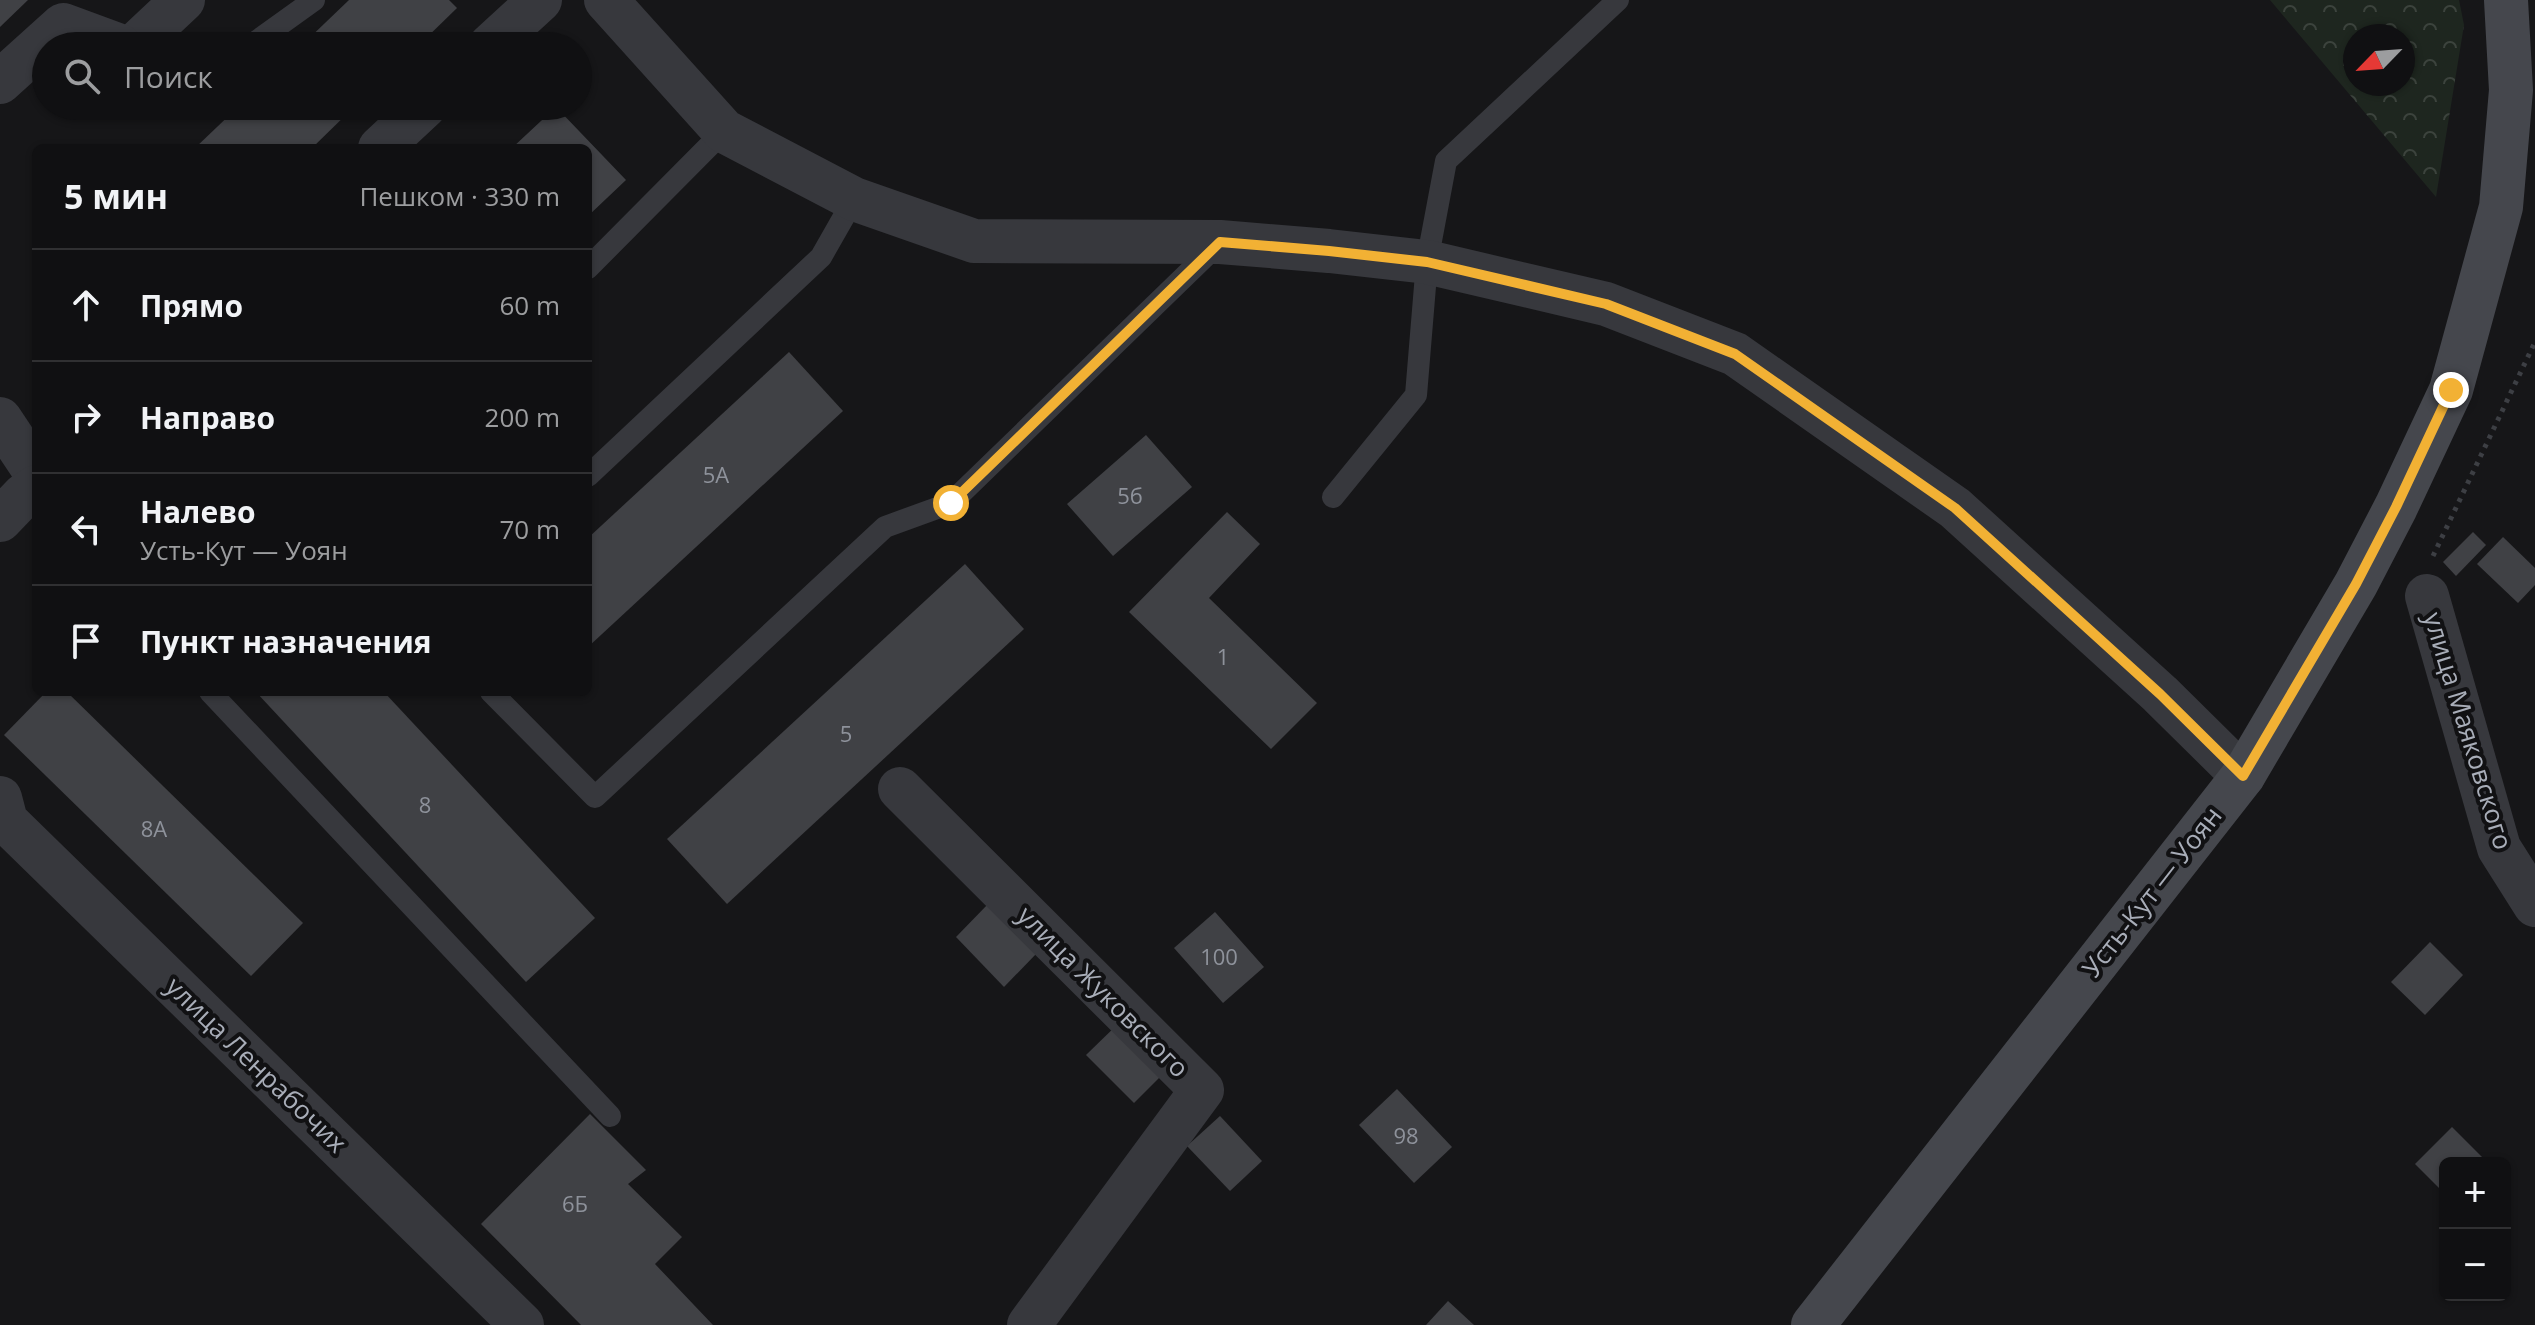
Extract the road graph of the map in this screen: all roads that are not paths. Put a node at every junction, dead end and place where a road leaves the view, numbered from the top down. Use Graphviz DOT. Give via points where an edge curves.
graph roads {
  1 [pos="183,0"];
  2 [pos="314,0"];
  3 [pos="540,0"];
  4 [pos="606,0"];
  5 [pos="1618,0"];
  6 [pos="2506,0"];
  7 [pos="55,32"];
  8 [pos="82,32"];
  9 [pos="149,32"];
  10 [pos="269,32"];
  11 [pos="505,32"];
  12 [pos="32,53"];
  13 [pos="0,82"];
  14 [pos="410,120"];
  15 [pos="724,131"];
  16 [pos="384,144"];
  17 [pos="854,199"];
  18 [pos="1220,242"];
  19 [pos="1427,262"];
  20 [pos="592,264"];
  21 [pos="0,419"];
  22 [pos="592,472"];
  23 [pos="26,497"];
  24 [pos="1333,497"];
  25 [pos="2427,596"];
  26 [pos="214,696"];
  27 [pos="495,696"];
  28 [pos="2243,776"];
  29 [pos="900,789"];
  30 [pos="0,798"];
  31 [pos="2535,905"];
  32 [pos="610,1116"];
  33 [pos="522,1325"];
  34 [pos="1029,1325"];
  35 [pos="1813,1325"];
  1 -- 9 [label="street"];
  2 -- 10 [label="lane"];
  3 -- 11 [label="street"];
  4 -- 15 [label="street"];
  5 -- 19 [label="lane" via="1446,161"];
  6 -- 28 [label="main road, Усть-Кут — Уоян" via="2511,90 2501,207 2451,390 2356,584"];
  7 -- 8 [label="street" via="63,25"];
  12 -- 13 [label="street"];
  14 -- 16 [label="street"];
  15 -- 17 [label="street"];
  15 -- 20 [label="lane"];
  17 -- 18 [label="street" via="974,241"];
  17 -- 22 [label="lane" via="821,257"];
  18 -- 19 [label="street"];
  18 -- 27 [label="lane" via="951,503 885,527 595,797"];
  19 -- 24 [label="lane" via="1416,395"];
  19 -- 28 [label="street" via="1606,304 1735,354 1955,508"];
  21 -- 23 [label="street"];
  25 -- 31 [label="street, улица Маяковского" via="2499,848"];
  26 -- 32 [label="lane"];
  28 -- 35 [label="main road, Усть-Кут — Уоян"];
  29 -- 34 [label="street, улица Жуковского" via="1202,1090"];
  30 -- 33 [label="street, улица Ленрабочих" via="6,821"];
}
